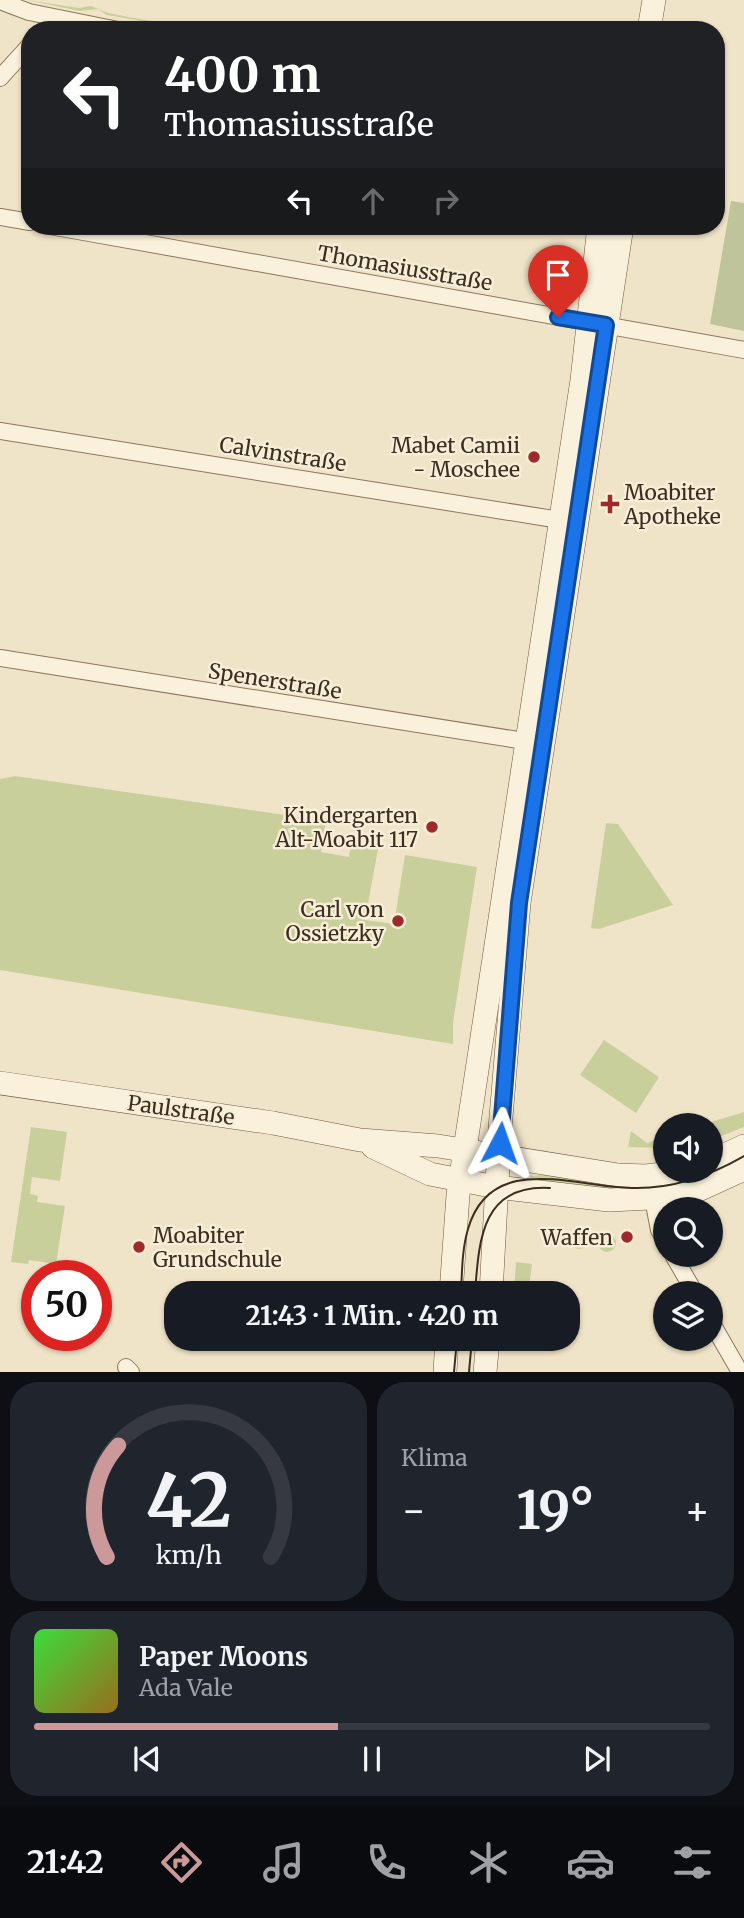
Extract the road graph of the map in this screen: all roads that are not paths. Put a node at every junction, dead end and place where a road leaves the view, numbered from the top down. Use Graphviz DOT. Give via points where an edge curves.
graph roads {
  1 [pos="653,0"];
  2 [pos="0,1"];
  3 [pos="40,21"];
  4 [pos="650,21"];
  5 [pos="21,55"];
  6 [pos="0,78"];
  7 [pos="0,217"];
  8 [pos="21,220"];
  9 [pos="102,235"];
  10 [pos="600,235"];
  11 [pos="620,235"];
  12 [pos="597,323"];
  13 [pos="744,350"];
  14 [pos="0,431"];
  15 [pos="560,520"];
  16 [pos="0,658"];
  17 [pos="534,743"];
  18 [pos="0,1083"];
  19 [pos="360,1140"];
  20 [pos="744,1146"];
  21 [pos="465,1152"];
  22 [pos="723,1156"];
  23 [pos="500,1157"];
  24 [pos="744,1169"];
  25 [pos="653,1173"];
  26 [pos="460,1181"];
  27 [pos="496,1188"];
  28 [pos="664,1197"];
  29 [pos="653,1199"];
  30 [pos="452,1281"];
  31 [pos="492,1281"];
  32 [pos="723,1343"];
  33 [pos="446,1351"];
  34 [pos="487,1351"];
  35 [pos="445,1372"];
  36 [pos="485,1372"];
  37 [pos="740,1372"];
  1 -- 4 [label="main road"];
  2 -- 3 [label="street"];
  5 -- 6 [label="street"];
  7 -- 8 [label="street"];
  9 -- 12 [label="street, Thomasiusstraße"];
  10 -- 12 [label="main road"];
  11 -- 12 [label="main road"];
  12 -- 13 [label="street, Thomasiusstraße"];
  12 -- 15 [label="main road"];
  12 -- 17 [label="main road"];
  14 -- 15 [label="street, Calvinstraße"];
  15 -- 17 [label="main road"];
  16 -- 17 [label="street, Spenerstraße"];
  17 -- 21 [label="main road"];
  17 -- 23 [label="main road"];
  18 -- 19 [label="main road, Paulstraße"];
  19 -- 21 [label="main road, Paulstraße"];
  19 -- 26 [label="main road, Paulstraße" via="422,1171"];
  20 -- 22 [label="main road"];
  21 -- 23 [label="main road, Paulstraße"];
  21 -- 26 [label="main road"];
  23 -- 25 [label="main road, Paulstraße" via="618,1175"];
  23 -- 27 [label="main road"];
  24 -- 28 [label="main road, Paulstraße" via="696,1191"];
  26 -- 27 [label="main road, Paulstraße"];
  26 -- 30 [label="main road"];
  27 -- 29 [label="main road, Paulstraße" via="609,1200"];
  27 -- 31 [label="main road"];
  32 -- 37 [label="street"];
  33 -- 35 [label="main road"];
  34 -- 36 [label="main road"];
}
